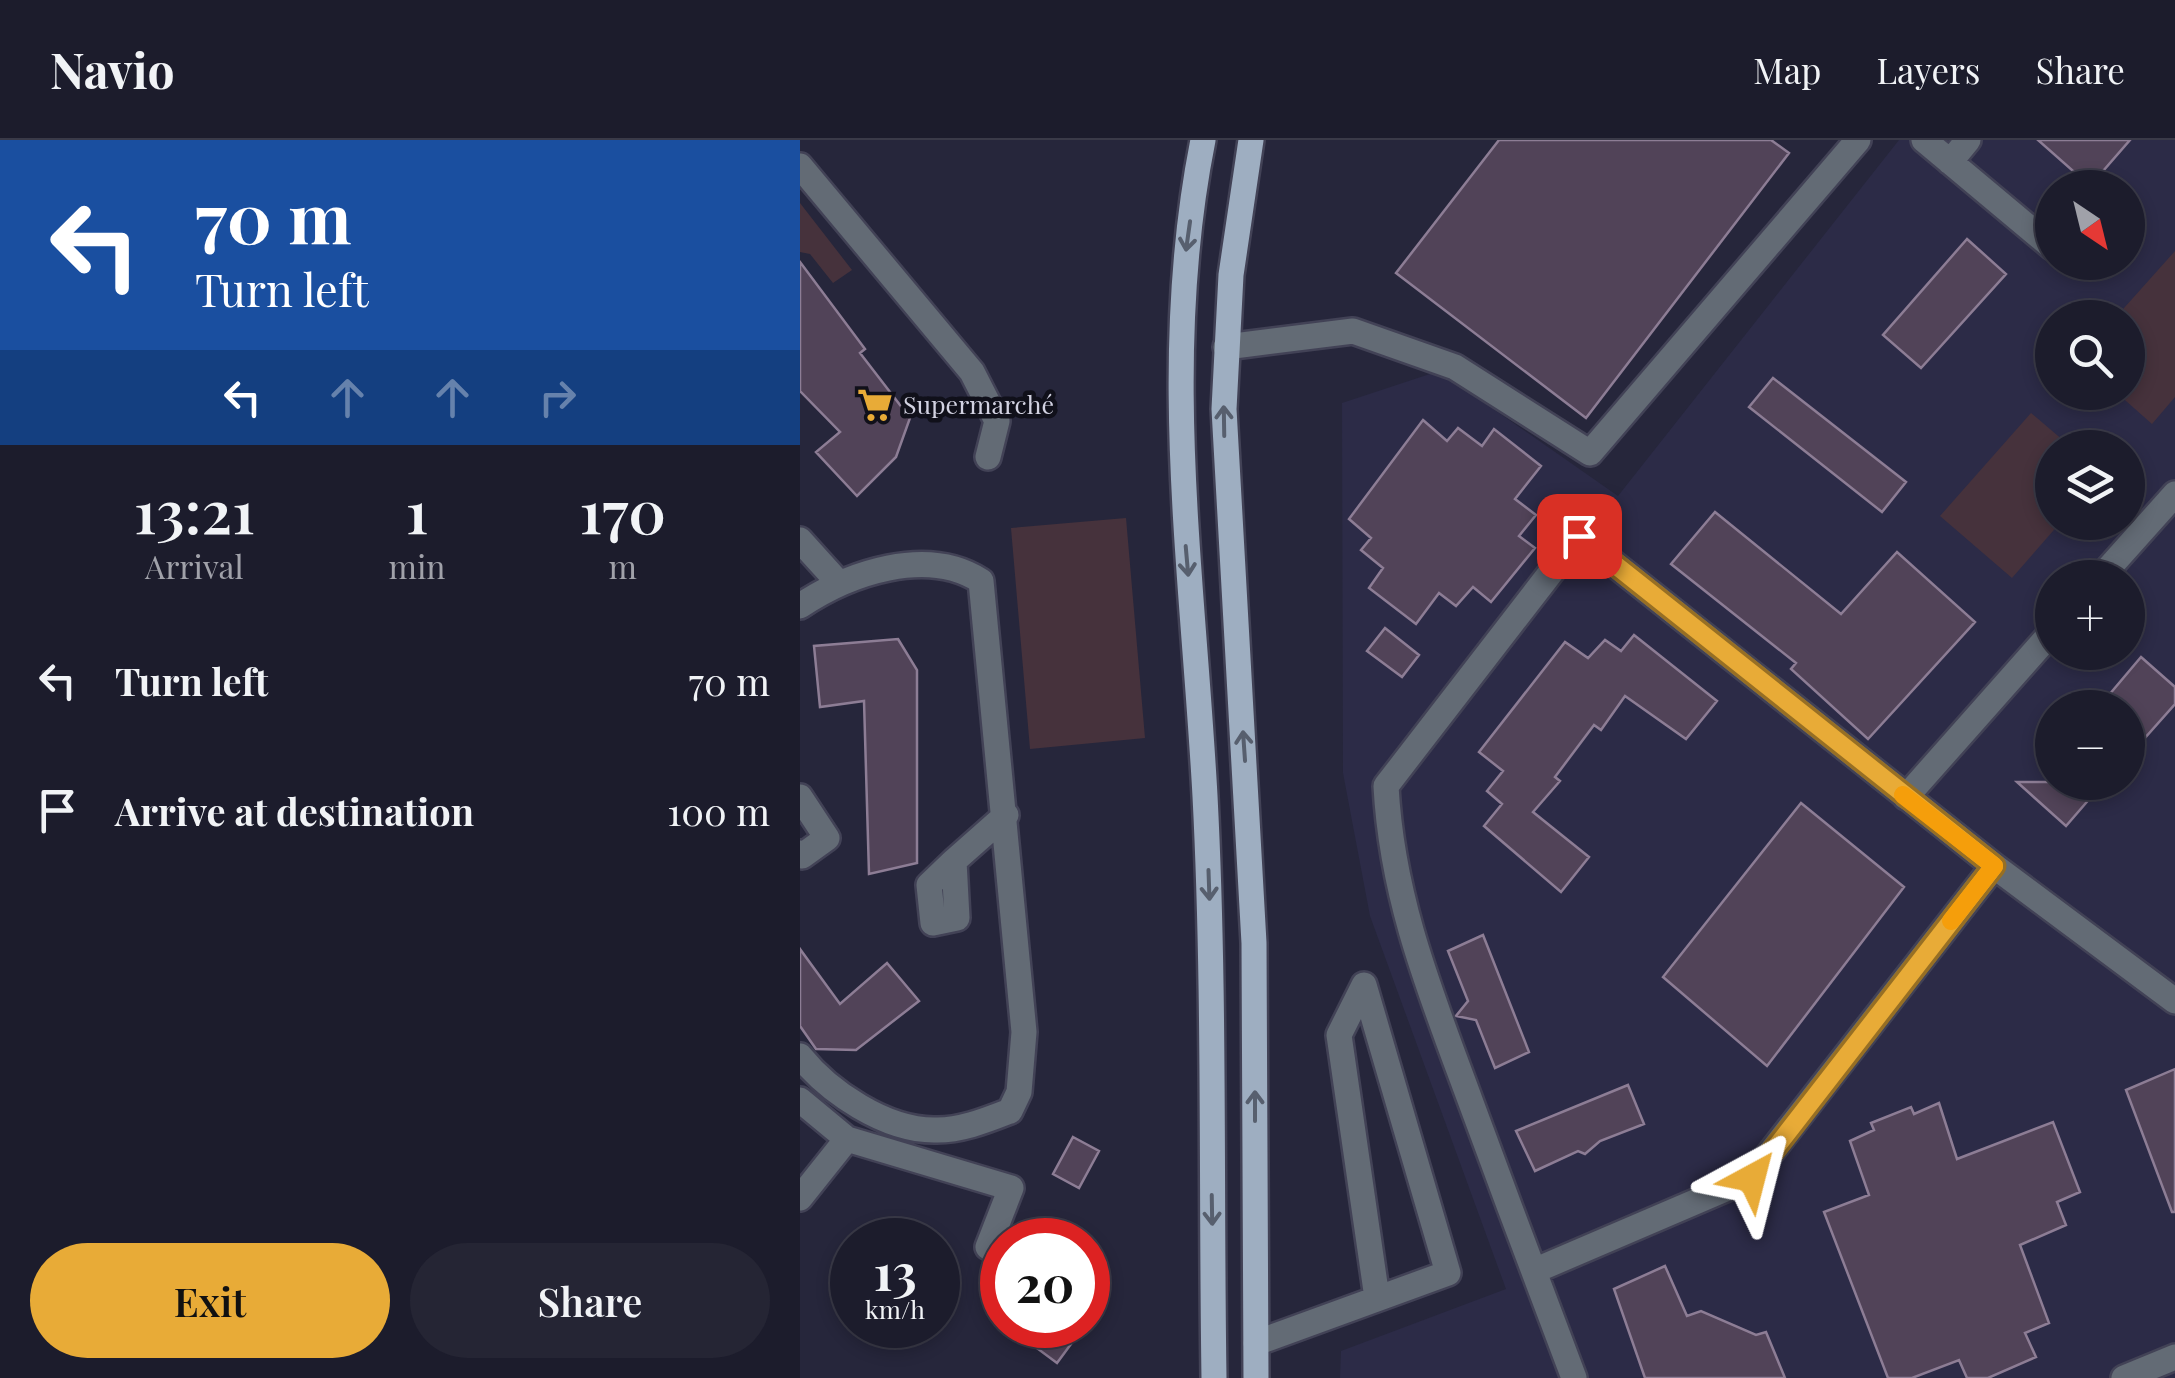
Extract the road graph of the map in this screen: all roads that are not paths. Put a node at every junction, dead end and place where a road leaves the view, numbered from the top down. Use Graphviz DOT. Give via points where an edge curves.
graph roads {
  1 [pos="1203,140"];
  2 [pos="1251,140"];
  3 [pos="1858,140"];
  4 [pos="1924,140"];
  5 [pos="1968,140"];
  6 [pos="1950,162"];
  7 [pos="800,166"];
  8 [pos="2035,232"];
  9 [pos="1226,346"];
  10 [pos="988,457"];
  11 [pos="2175,494"];
  12 [pos="800,540"];
  13 [pos="2116,560"];
  14 [pos="837,580"];
  15 [pos="800,606"];
  16 [pos="2035,651"];
  17 [pos="800,796"];
  18 [pos="1906,797"];
  19 [pos="1006,816"];
  20 [pos="800,853"];
  21 [pos="954,861"];
  22 [pos="1994,866"];
  23 [pos="2175,1002"];
  24 [pos="800,1056"];
  25 [pos="800,1100"];
  26 [pos="846,1139"];
  27 [pos="800,1198"];
  28 [pos="1000,1218"];
  29 [pos="1534,1271"];
  30 [pos="1378,1298"];
  31 [pos="1256,1343"];
  32 [pos="2175,1356"];
  33 [pos="1214,1378"];
  34 [pos="1256,1378"];
  35 [pos="1574,1378"];
  36 [pos="2124,1378"];
  1 -- 33 [label="main road, one-way" via="1186,252 1178,429 1208,863"];
  2 -- 9 [label="main road"];
  3 -- 9 [label="street" via="1590,454 1454,367 1353,332"];
  4 -- 6 [label="street"];
  5 -- 6 [label="street"];
  6 -- 8 [label="street"];
  7 -- 10 [label="street" via="972,372 998,421"];
  31 -- 9 [label="main road, one-way" via="1253,926 1225,472"];
  11 -- 13 [label="street"];
  12 -- 14 [label="street"];
  14 -- 15 [label="street"];
  14 -- 19 [label="street" via="914,564 961,568 981,582"];
  16 -- 18 [label="street"];
  17 -- 20 [label="street" via="827,838"];
  18 -- 22 [label="street"];
  18 -- 29 [label="street" via="1579,536 1566,552 1386,786 1389,842 1408,933"];
  19 -- 21 [label="street"];
  19 -- 24 [label="street" via="1024,1032 1019,1092 1010,1111 934,1130 890,1121 821,1081"];
  22 -- 23 [label="street"];
  22 -- 29 [label="street" via="1752,1178"];
  25 -- 26 [label="street"];
  26 -- 27 [label="street"];
  26 -- 28 [label="street" via="1011,1188"];
  29 -- 35 [label="street"];
  30 -- 30 [label="street" via="1339,1034 1364,985 1448,1273"];
  30 -- 31 [label="street"];
  31 -- 34 [label="main road"];
  32 -- 36 [label="street"];
}
